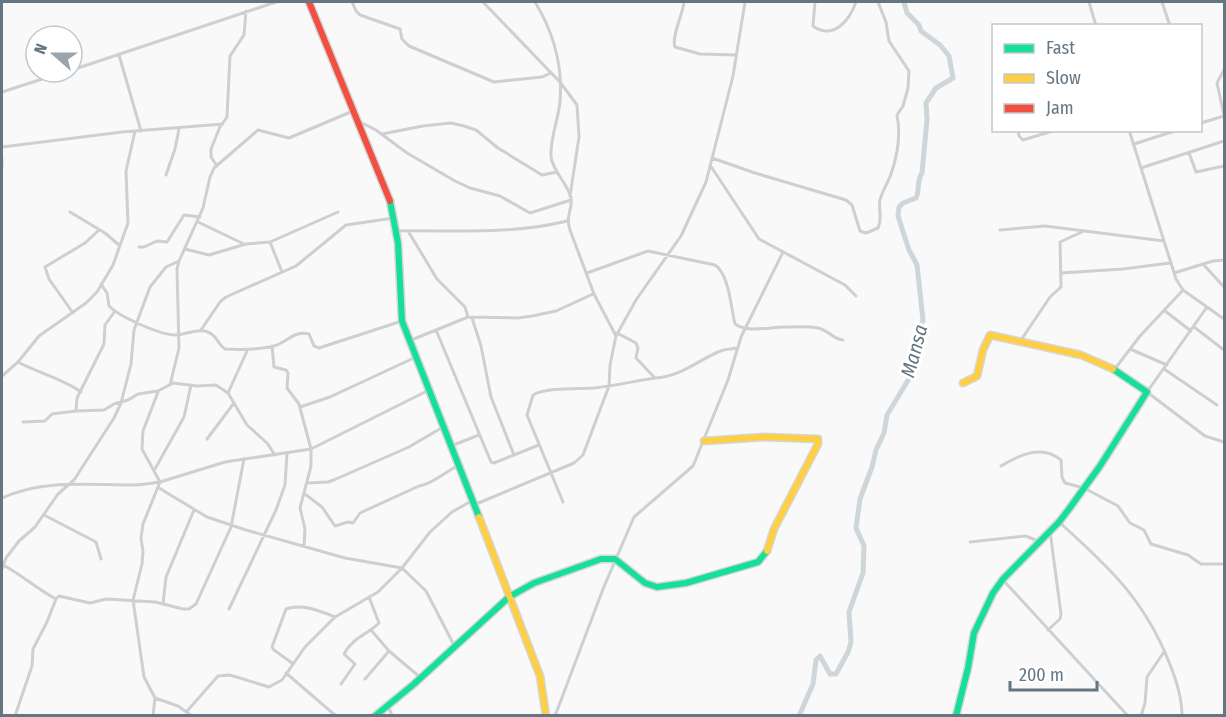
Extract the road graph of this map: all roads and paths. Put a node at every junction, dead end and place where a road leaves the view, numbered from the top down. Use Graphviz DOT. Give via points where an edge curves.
graph roads {
  1 [pos="276,2"];
  2 [pos="309,2"];
  3 [pos="352,2"];
  4 [pos="483,2"];
  5 [pos="535,2"];
  6 [pos="684,2"];
  7 [pos="745,2"];
  8 [pos="815,2"];
  9 [pos="856,2"];
  10 [pos="878,2"];
  11 [pos="1089,2"];
  12 [pos="1162,2"];
  13 [pos="246,11"];
  14 [pos="1095,24"];
  15 [pos="1169,24"];
  16 [pos="119,55"];
  17 [pos="736,56"];
  18 [pos="84,66"];
  19 [pos="1224,70"];
  20 [pos="551,73"];
  21 [pos="560,82"];
  22 [pos="27,84"];
  23 [pos="2,92"];
  24 [pos="353,110"];
  25 [pos="1224,116"];
  26 [pos="358,121"];
  27 [pos="1202,123"];
  28 [pos="223,124"];
  29 [pos="179,129"];
  30 [pos="135,131"];
  31 [pos="141,131"];
  32 [pos="1019,132"];
  33 [pos="1050,132"];
  34 [pos="1131,132"];
  35 [pos="1172,132"];
  36 [pos="382,134"];
  37 [pos="1224,141"];
  38 [pos="1134,144"];
  39 [pos="2,147"];
  40 [pos="1189,153"];
  41 [pos="712,158"];
  42 [pos="2,159"];
  43 [pos="710,165"];
  44 [pos="217,166"];
  45 [pos="1224,166"];
  46 [pos="2,168"];
  47 [pos="1141,168"];
  48 [pos="557,172"];
  49 [pos="166,176"];
  50 [pos="571,199"];
  51 [pos="70,212"];
  52 [pos="338,212"];
  53 [pos="394,218"];
  54 [pos="199,220"];
  55 [pos="567,221"];
  56 [pos="99,230"];
  57 [pos="1000,230"];
  58 [pos="395,231"];
  59 [pos="408,231"];
  60 [pos="1084,231"];
  61 [pos="1164,241"];
  62 [pos="270,242"];
  63 [pos="246,244"];
  64 [pos="119,245"];
  65 [pos="139,247"];
  66 [pos="185,249"];
  67 [pos="783,252"];
  68 [pos="666,255"];
  69 [pos="1224,260"];
  70 [pos="179,261"];
  71 [pos="1170,263"];
  72 [pos="1203,264"];
  73 [pos="282,272"];
  74 [pos="587,273"];
  75 [pos="1061,273"];
  76 [pos="1174,273"];
  77 [pos="101,284"];
  78 [pos="1224,287"];
  79 [pos="1183,290"];
  80 [pos="594,294"];
  81 [pos="856,296"];
  82 [pos="1207,307"];
  83 [pos="115,311"];
  84 [pos="1165,311"];
  85 [pos="72,313"];
  86 [pos="470,317"];
  87 [pos="1224,319"];
  88 [pos="402,321"];
  89 [pos="137,323"];
  90 [pos="1194,327"];
  91 [pos="745,329"];
  92 [pos="201,330"];
  93 [pos="436,330"];
  94 [pos="1191,332"];
  95 [pos="180,334"];
  96 [pos="617,335"];
  97 [pos="843,340"];
  98 [pos="1021,340"];
  99 [pos="409,341"];
  100 [pos="272,346"];
  101 [pos="737,348"];
  102 [pos="1130,348"];
  103 [pos="247,350"];
  104 [pos="1224,350"];
  105 [pos="416,357"];
  106 [pos="18,362"];
  107 [pos="1167,365"];
  108 [pos="1164,369"];
  109 [pos="1114,370"];
  110 [pos="2,376"];
  111 [pos="655,378"];
  112 [pos="963,383"];
  113 [pos="170,384"];
  114 [pos="191,385"];
  115 [pos="609,386"];
  116 [pos="429,390"];
  117 [pos="158,391"];
  118 [pos="81,392"];
  119 [pos="1147,392"];
  120 [pos="228,393"];
  121 [pos="121,403"];
  122 [pos="234,403"];
  123 [pos="1217,405"];
  124 [pos="300,408"];
  125 [pos="76,411"];
  126 [pos="23,423"];
  127 [pos="444,426"];
  128 [pos="479,435"];
  129 [pos="207,440"];
  130 [pos="704,441"];
  131 [pos="1224,442"];
  132 [pos="539,445"];
  133 [pos="451,446"];
  134 [pos="311,449"];
  135 [pos="287,453"];
  136 [pos="275,455"];
  137 [pos="514,456"];
  138 [pos="244,459"];
  139 [pos="459,465"];
  140 [pos="1001,466"];
  141 [pos="155,469"];
  142 [pos="550,472"];
  143 [pos="160,482"];
  144 [pos="308,483"];
  145 [pos="71,484"];
  146 [pos="159,488"];
  147 [pos="1084,488"];
  148 [pos="305,494"];
  149 [pos="2,498"];
  150 [pos="474,502"];
  151 [pos="563,502"];
  152 [pos="194,510"];
  153 [pos="44,515"];
  154 [pos="1059,522"];
  155 [pos="232,524"];
  156 [pos="1050,531"];
  157 [pos="265,536"];
  158 [pos="970,542"];
  159 [pos="1040,542"];
  160 [pos="304,546"];
  161 [pos="101,559"];
  162 [pos="615,559"];
  163 [pos="1224,564"];
  164 [pos="2,567"];
  165 [pos="402,568"];
  166 [pos="1003,579"];
  167 [pos="369,597"];
  168 [pos="508,597"];
  169 [pos="56,599"];
  170 [pos="133,600"];
  171 [pos="163,604"];
  172 [pos="229,609"];
  173 [pos="335,617"];
  174 [pos="370,630"];
  175 [pos="1048,630"];
  176 [pos="455,647"];
  177 [pos="390,651"];
  178 [pos="1165,651"];
  179 [pos="292,663"];
  180 [pos="286,673"];
  181 [pos="421,678"];
  182 [pos="365,679"];
  183 [pos="341,684"];
  184 [pos="155,698"];
  185 [pos="388,705"];
  186 [pos="188,711"];
  187 [pos="15,716"];
  188 [pos="153,716"];
  189 [pos="192,716"];
  190 [pos="336,716"];
  191 [pos="375,716"];
  192 [pos="392,716"];
  193 [pos="546,716"];
  194 [pos="555,716"];
  195 [pos="956,716"];
  196 [pos="1128,716"];
  197 [pos="1141,716"];
  198 [pos="1182,716"];
  1 -- 13 [label="street"];
  2 -- 24 [label="street"];
  3 -- 20 [label="street" via="360,15 400,29 409,46 494,82"];
  4 -- 20 [label="street"];
  5 -- 21 [label="street" via="553,35"];
  6 -- 17 [label="street" via="675,47 700,54"];
  7 -- 17 [label="street"];
  8 -- 9 [label="street" via="812,23 823,31 844,24"];
  10 -- 41 [label="street" via="889,41 909,68 910,78 897,114 899,141 880,201 878,228 860,231 852,205 846,200"];
  11 -- 14 [label="street"];
  12 -- 15 [label="street"];
  13 -- 16 [label="street"];
  13 -- 28 [label="street" via="244,35 230,56 227,117"];
  16 -- 18 [label="street"];
  16 -- 31 [label="street"];
  17 -- 41 [label="street"];
  19 -- 25 [label="street" via="1217,83"];
  20 -- 21 [label="street"];
  21 -- 48 [label="street" via="552,146 552,162"];
  21 -- 50 [label="street" via="577,105 579,118"];
  22 -- 23 [label="street"];
  24 -- 26 [label="street"];
  24 -- 44 [label="street" via="289,138 258,130"];
  25 -- 27 [label="street"];
  26 -- 36 [label="street"];
  26 -- 53 [label="street"];
  28 -- 29 [label="street"];
  28 -- 44 [label="street" via="211,149"];
  29 -- 31 [label="street"];
  29 -- 49 [label="street"];
  30 -- 31 [label="street"];
  30 -- 39 [label="street"];
  30 -- 64 [label="street" via="126,171 128,223"];
  32 -- 33 [label="street" via="1021,139 1026,140"];
  34 -- 38 [label="street"];
  35 -- 38 [label="street"];
  36 -- 48 [label="street" via="451,123 476,130 542,175"];
  36 -- 50 [label="street" via="455,181 500,196 530,213"];
  37 -- 40 [label="street"];
  38 -- 47 [label="street"];
  40 -- 45 [label="street" via="1196,172"];
  40 -- 47 [label="street"];
  41 -- 43 [label="street"];
  42 -- 46 [label="street"];
  43 -- 67 [label="street" via="759,239"];
  43 -- 68 [label="street" via="681,236"];
  44 -- 54 [label="street" via="210,177"];
  47 -- 61 [label="street"];
  48 -- 50 [label="street"];
  50 -- 55 [label="street"];
  51 -- 56 [label="street"];
  52 -- 62 [label="street"];
  53 -- 58 [label="street"];
  53 -- 73 [label="street" via="346,225 304,260"];
  54 -- 63 [label="street"];
  54 -- 65 [label="street" via="184,215 167,242"];
  54 -- 66 [label="street"];
  55 -- 59 [label="street" via="540,228"];
  55 -- 74 [label="street"];
  56 -- 64 [label="street"];
  56 -- 85 [label="street" via="45,267"];
  57 -- 60 [label="street" via="1045,226"];
  58 -- 59 [label="street"];
  58 -- 88 [label="street"];
  59 -- 86 [label="street" via="437,279"];
  60 -- 61 [label="street"];
  60 -- 75 [label="street" via="1060,242"];
  61 -- 71 [label="street"];
  62 -- 63 [label="street"];
  62 -- 73 [label="street"];
  63 -- 66 [label="street" via="209,255"];
  64 -- 77 [label="street"];
  66 -- 70 [label="street"];
  67 -- 81 [label="street" via="845,285"];
  67 -- 91 [label="street"];
  68 -- 74 [label="street" via="643,252"];
  68 -- 91 [label="street" via="718,266 735,324"];
  68 -- 96 [label="street"];
  69 -- 72 [label="street"];
  70 -- 89 [label="street" via="166,267 154,281"];
  70 -- 95 [label="street"];
  71 -- 75 [label="street"];
  71 -- 76 [label="street"];
  72 -- 76 [label="street"];
  72 -- 78 [label="street"];
  73 -- 92 [label="street" via="226,297"];
  74 -- 80 [label="street"];
  75 -- 98 [label="street" via="1061,286"];
  76 -- 79 [label="street"];
  77 -- 83 [label="street" via="109,306"];
  77 -- 85 [label="street"];
  79 -- 82 [label="street"];
  79 -- 84 [label="street"];
  80 -- 86 [label="street" via="556,311 532,316"];
  80 -- 96 [label="street"];
  82 -- 87 [label="street"];
  82 -- 90 [label="street"];
  83 -- 89 [label="street"];
  83 -- 118 [label="street" via="105,325 104,344"];
  84 -- 94 [label="street"];
  84 -- 102 [label="street"];
  85 -- 106 [label="street" via="39,336"];
  86 -- 93 [label="street"];
  86 -- 137 [label="street" via="482,346 491,397"];
  88 -- 99 [label="street"];
  88 -- 100 [label="street" via="319,348 305,333"];
  89 -- 95 [label="street"];
  89 -- 121 [label="street"];
  90 -- 94 [label="street"];
  90 -- 104 [label="street"];
  91 -- 97 [label="street" via="816,328"];
  91 -- 101 [label="street"];
  92 -- 95 [label="street"];
  92 -- 103 [label="street" via="215,336 223,348"];
  93 -- 99 [label="street"];
  93 -- 128 [label="street"];
  94 -- 107 [label="street"];
  95 -- 113 [label="street"];
  96 -- 111 [label="street" via="636,343 636,358"];
  96 -- 115 [label="street"];
  98 -- 109 [label="street" via="1081,355"];
  98 -- 112 [label="street" via="990,335 982,350 977,376"];
  99 -- 105 [label="street"];
  100 -- 103 [label="street"];
  100 -- 124 [label="street" via="274,367 288,371 287,388"];
  101 -- 111 [label="street" via="719,351 686,369"];
  101 -- 130 [label="street"];
  102 -- 107 [label="street"];
  102 -- 109 [label="street"];
  103 -- 120 [label="street"];
  105 -- 116 [label="street"];
  105 -- 124 [label="street"];
  106 -- 110 [label="street"];
  106 -- 118 [label="street"];
  107 -- 108 [label="street"];
  108 -- 119 [label="street"];
  108 -- 123 [label="street"];
  109 -- 119 [label="street"];
  111 -- 115 [label="street"];
  113 -- 114 [label="street"];
  113 -- 117 [label="street"];
  114 -- 120 [label="street" via="216,385"];
  114 -- 141 [label="street" via="184,417"];
  115 -- 132 [label="street" via="535,393 526,412"];
  115 -- 142 [label="street" via="583,454 574,463"];
  116 -- 127 [label="street"];
  116 -- 134 [label="street"];
  117 -- 121 [label="street" via="138,394"];
  117 -- 141 [label="street" via="142,438 144,454"];
  118 -- 125 [label="street"];
  119 -- 131 [label="street" via="1205,436"];
  119 -- 147 [label="street"];
  120 -- 122 [label="street"];
  121 -- 125 [label="street" via="104,410"];
  121 -- 145 [label="street"];
  122 -- 129 [label="street"];
  122 -- 136 [label="street" via="247,425"];
  124 -- 134 [label="street"];
  125 -- 126 [label="street"];
  127 -- 133 [label="street"];
  127 -- 144 [label="street" via="409,447 328,483"];
  128 -- 133 [label="street"];
  128 -- 137 [label="street" via="491,462"];
  130 -- 162 [label="street" via="693,466 636,513"];
  130 -- 162 [label="street" via="817,438 762,559 748,567 657,587 645,583"];
  132 -- 137 [label="street"];
  132 -- 142 [label="street"];
  133 -- 139 [label="street"];
  134 -- 135 [label="street"];
  134 -- 144 [label="street"];
  135 -- 136 [label="street"];
  135 -- 157 [label="street" via="285,485"];
  136 -- 138 [label="street"];
  138 -- 143 [label="street"];
  138 -- 155 [label="street"];
  139 -- 148 [label="street" via="428,485 360,513 353,523 335,526 322,507"];
  139 -- 150 [label="street"];
  140 -- 147 [label="street" via="1023,453 1055,455 1062,463 1063,481"];
  141 -- 143 [label="street"];
  142 -- 150 [label="street"];
  142 -- 151 [label="street"];
  143 -- 145 [label="street"];
  143 -- 146 [label="street"];
  144 -- 148 [label="street"];
  145 -- 149 [label="street" via="32,488"];
  145 -- 153 [label="street" via="58,494"];
  146 -- 152 [label="street"];
  146 -- 170 [label="street" via="143,524 142,564"];
  147 -- 154 [label="street"];
  147 -- 163 [label="street" via="1118,507 1130,523 1144,530 1151,544 1188,555 1201,564"];
  148 -- 160 [label="street" via="300,508"];
  150 -- 165 [label="street" via="452,512 430,532"];
  150 -- 168 [label="street"];
  152 -- 155 [label="street"];
  152 -- 171 [label="street" via="166,577"];
  153 -- 161 [label="street" via="96,542"];
  153 -- 164 [label="street"];
  154 -- 156 [label="street"];
  154 -- 178 [label="street" via="1120,579 1152,624"];
  155 -- 157 [label="street"];
  155 -- 171 [label="street" via="196,604 183,609"];
  156 -- 159 [label="street"];
  156 -- 175 [label="street" via="1061,614"];
  157 -- 160 [label="street"];
  157 -- 172 [label="street"];
  158 -- 159 [label="street" via="1026,537"];
  159 -- 166 [label="street"];
  160 -- 165 [label="street" via="356,561"];
  162 -- 168 [label="street" via="601,559"];
  162 -- 194 [label="street"];
  164 -- 169 [label="street" via="20,574"];
  165 -- 167 [label="street"];
  165 -- 176 [label="street" via="426,591"];
  166 -- 175 [label="street"];
  166 -- 195 [label="street" via="974,633"];
  167 -- 173 [label="street"];
  167 -- 174 [label="street" via="379,623"];
  168 -- 176 [label="street"];
  168 -- 193 [label="street" via="540,676"];
  169 -- 170 [label="street" via="62,596 90,603"];
  169 -- 187 [label="street" via="33,649 32,666"];
  170 -- 171 [label="street"];
  170 -- 184 [label="street" via="144,677"];
  173 -- 179 [label="street"];
  173 -- 179 [label="street" via="305,608 286,609 272,646"];
  174 -- 177 [label="street"];
  174 -- 183 [label="street" via="345,652 355,664"];
  175 -- 196 [label="street"];
  176 -- 181 [label="street"];
  177 -- 181 [label="street"];
  177 -- 182 [label="street"];
  178 -- 197 [label="street" via="1147,676"];
  178 -- 198 [label="street" via="1181,697"];
  179 -- 180 [label="street"];
  180 -- 186 [label="street" via="269,687 230,675 218,676"];
  180 -- 190 [label="street"];
  181 -- 185 [label="street"];
  184 -- 186 [label="street"];
  184 -- 188 [label="street"];
  185 -- 191 [label="street"];
  185 -- 192 [label="street"];
  186 -- 189 [label="street"];
}
